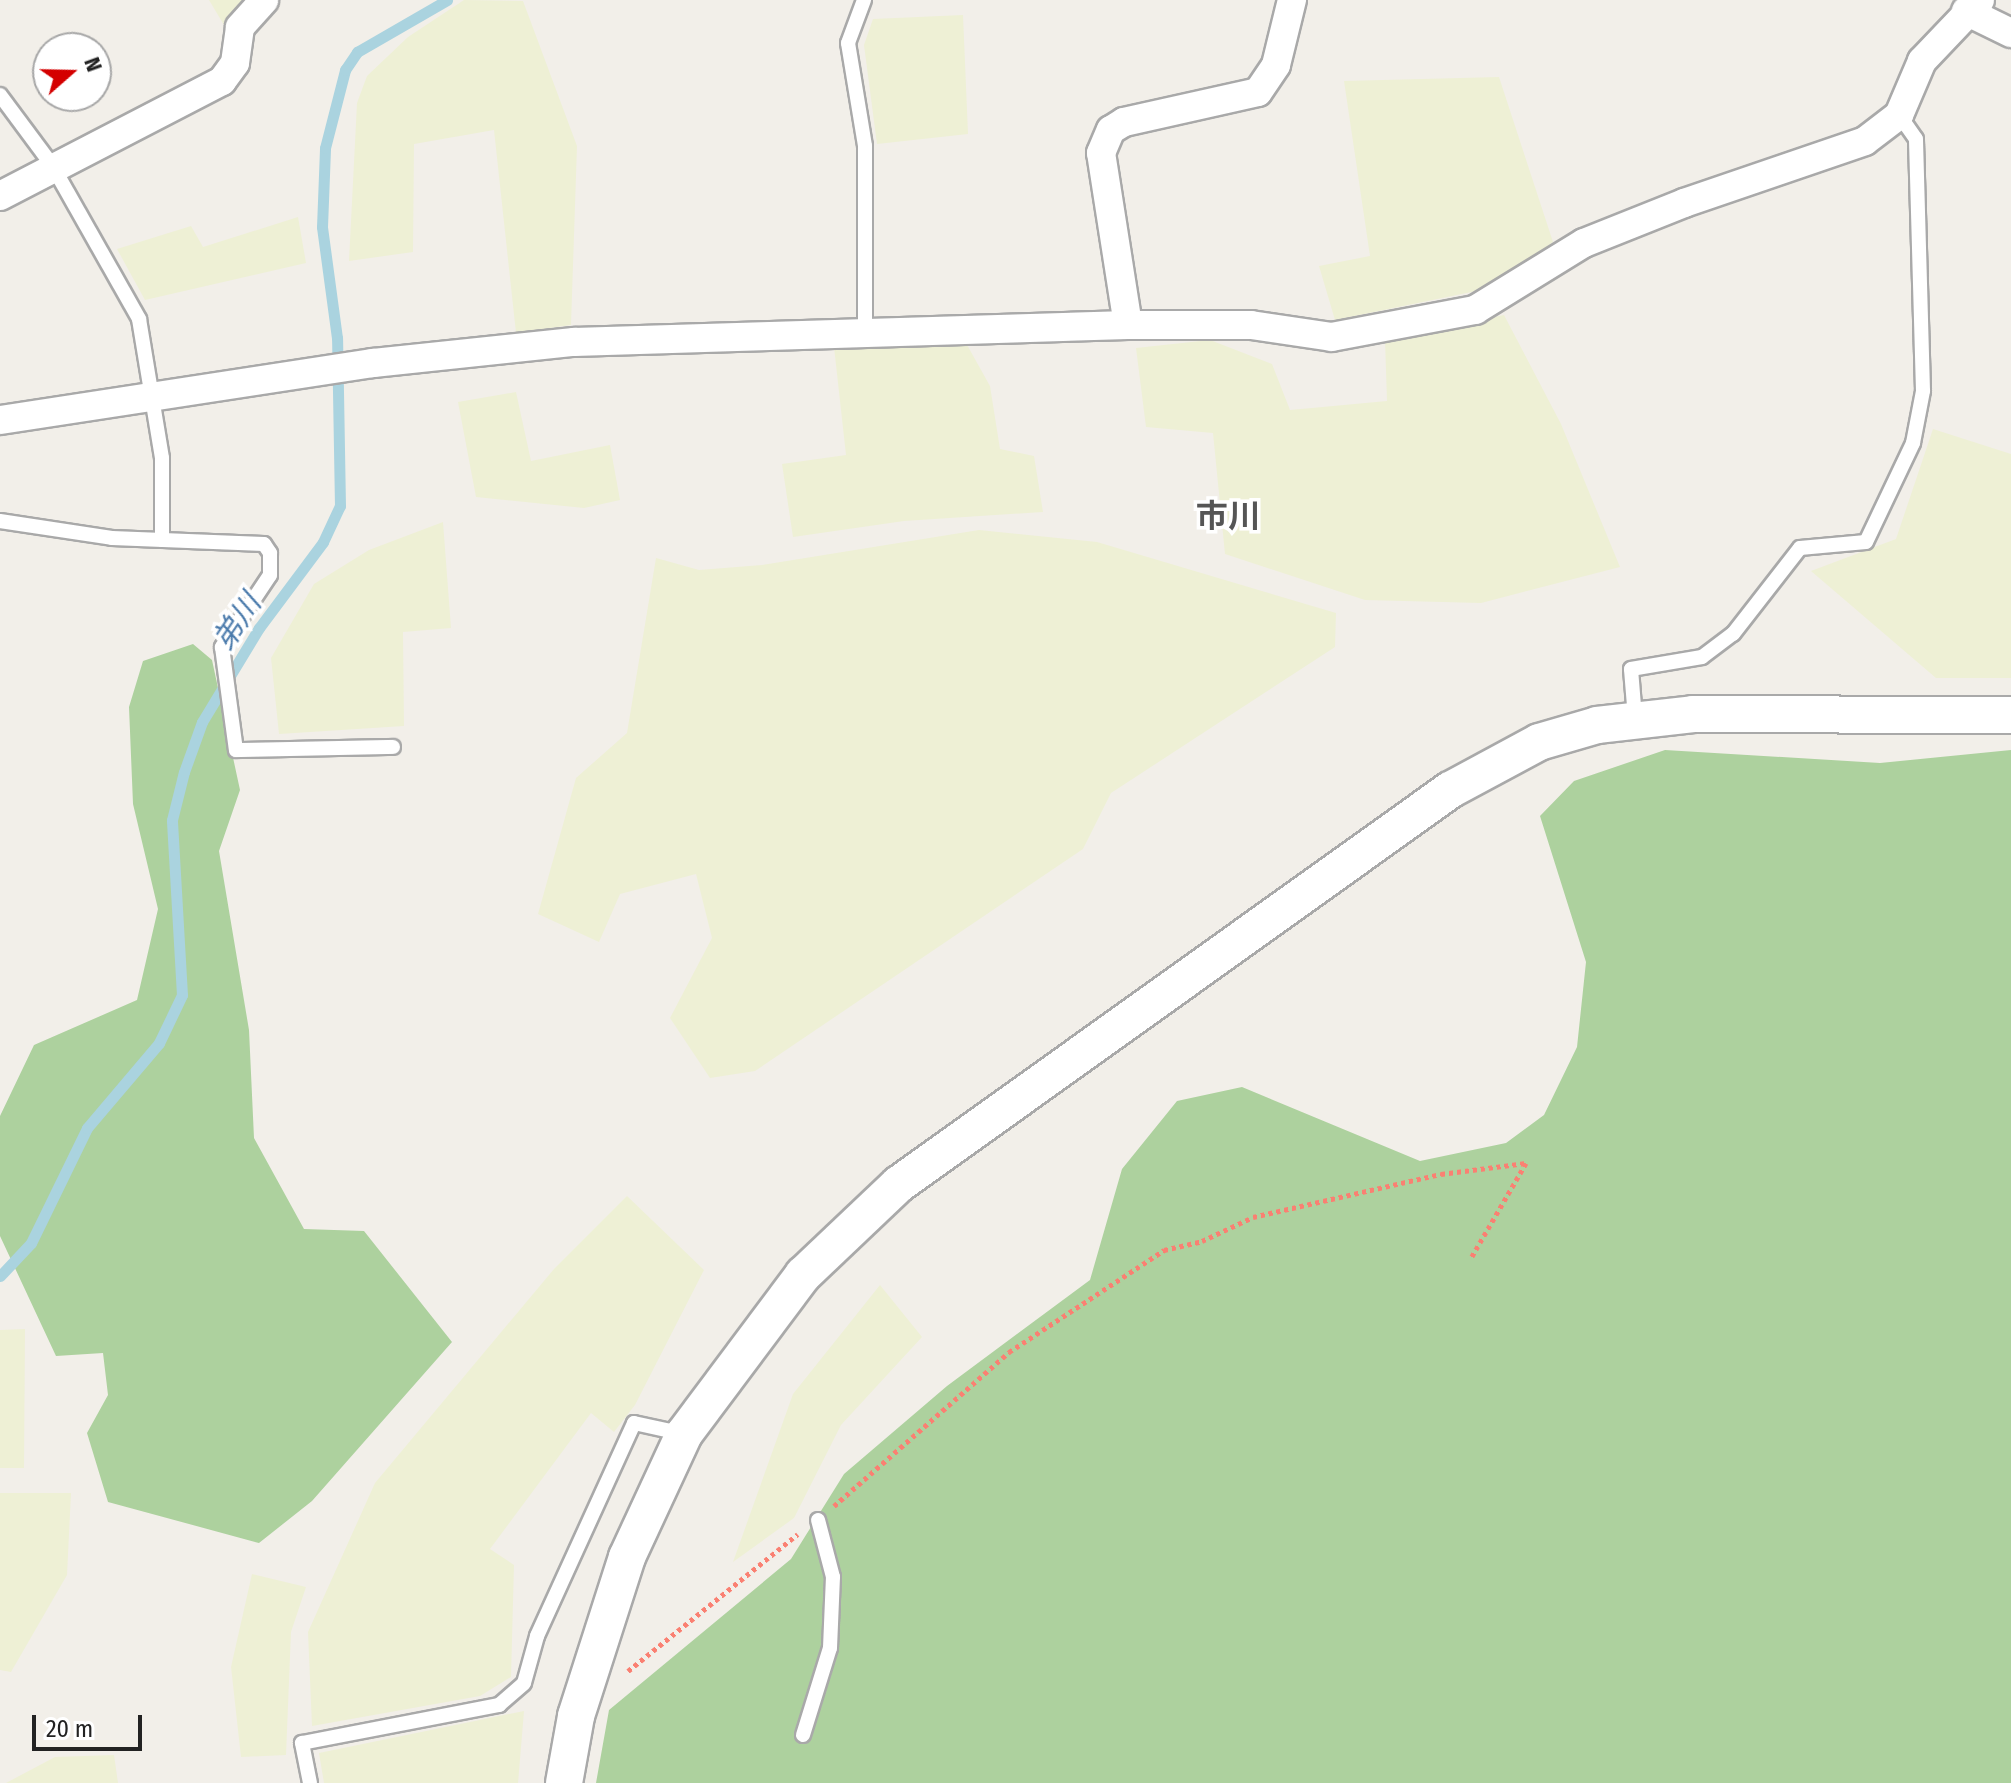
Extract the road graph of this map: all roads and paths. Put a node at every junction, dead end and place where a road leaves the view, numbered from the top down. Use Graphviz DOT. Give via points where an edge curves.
graph roads {
  1 [pos="264,0"];
  2 [pos="864,0"];
  3 [pos="1292,0"];
  4 [pos="1973,6"];
  5 [pos="2011,33"];
  6 [pos="0,95"];
  7 [pos="1899,115"];
  8 [pos="52,165"];
  9 [pos="0,196"];
  10 [pos="1128,325"];
  11 [pos="865,330"];
  12 [pos="154,397"];
  13 [pos="0,420"];
  14 [pos="0,521"];
  15 [pos="162,540"];
  16 [pos="2011,715"];
  17 [pos="1635,721"];
  18 [pos="393,747"];
  19 [pos="1471,1258"];
  20 [pos="684,1434"];
  21 [pos="818,1520"];
  22 [pos="624,1675"];
  23 [pos="803,1735"];
  24 [pos="310,1783"];
  25 [pos="564,1783"];
  1 -- 8 [label="street" via="240,27 235,63 222,81"];
  2 -- 11 [label="lane" via="848,43 865,146"];
  3 -- 10 [label="street" via="1276,65 1258,92 1124,122 1111,130 1101,153"];
  4 -- 5 [label="street"];
  4 -- 7 [label="street" via="1922,61"];
  6 -- 8 [label="lane"];
  7 -- 10 [label="street" via="1865,141 1584,243 1475,310 1332,337 1251,325"];
  7 -- 17 [label="lane" via="1916,139 1923,391 1913,443 1866,542 1800,548 1733,634 1702,657 1631,669"];
  8 -- 9 [label="street"];
  8 -- 12 [label="lane" via="139,319"];
  10 -- 11 [label="street"];
  11 -- 12 [label="street" via="574,342 373,363"];
  12 -- 13 [label="street"];
  12 -- 15 [label="lane" via="162,458"];
  14 -- 15 [label="lane"];
  15 -- 18 [label="lane" via="264,544 270,553 270,575 222,647 236,750"];
  16 -- 17 [label="street" via="1693,714"];
  17 -- 20 [label="street" via="1553,738 1497,760 899,1184 803,1275"];
  19 -- 21 [label="path" via="1526,1163 1441,1174 1253,1217 1202,1241 1164,1250 1009,1352"];
  20 -- 24 [label="lane" via="634,1423 537,1636 524,1683 499,1705 302,1743"];
  20 -- 25 [label="street" via="627,1557 576,1716"];
  21 -- 22 [label="path" via="731,1583"];
  21 -- 23 [label="lane" via="833,1577 830,1648"];
}
